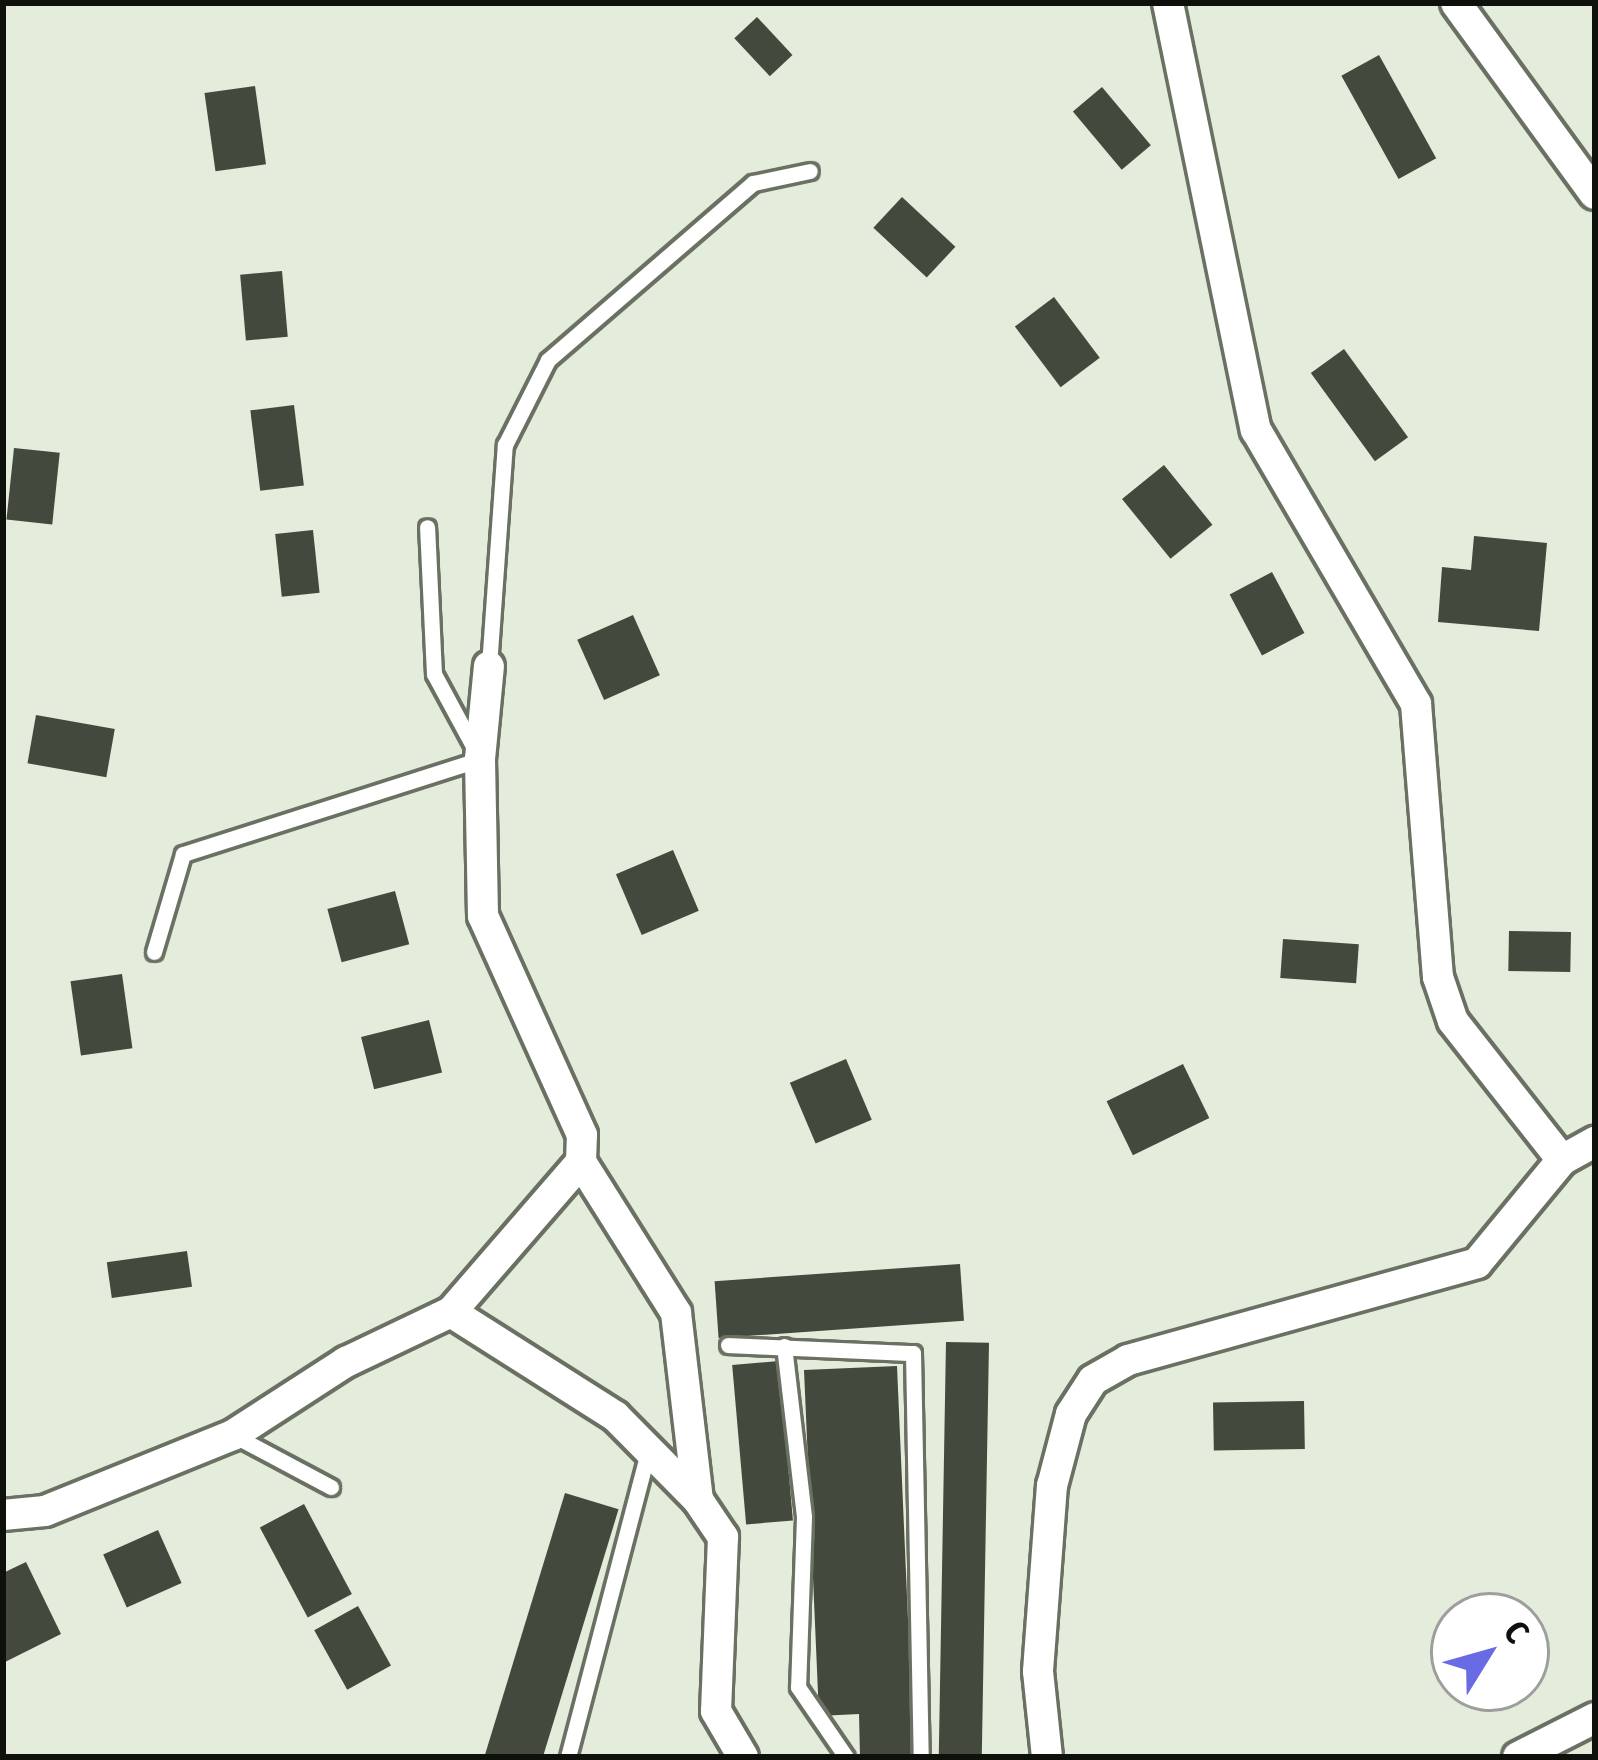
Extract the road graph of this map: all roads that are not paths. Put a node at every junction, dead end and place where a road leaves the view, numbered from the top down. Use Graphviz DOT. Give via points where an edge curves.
graph roads {
  1 [pos="1168,3"];
  2 [pos="1456,3"];
  3 [pos="810,171"];
  4 [pos="1595,194"];
  5 [pos="427,527"];
  6 [pos="489,666"];
  7 [pos="480,760"];
  8 [pos="154,952"];
  9 [pos="1595,1142"];
  10 [pos="1562,1160"];
  11 [pos="581,1162"];
  12 [pos="451,1312"];
  13 [pos="728,1345"];
  14 [pos="784,1346"];
  15 [pos="233,1435"];
  16 [pos="648,1453"];
  17 [pos="331,1487"];
  18 [pos="698,1500"];
  19 [pos="3,1515"];
  20 [pos="1595,1718"];
  21 [pos="568,1757"];
  22 [pos="742,1757"];
  23 [pos="846,1757"];
  24 [pos="921,1757"];
  25 [pos="1047,1757"];
  26 [pos="1518,1757"];
  1 -- 10 [label="street" via="1256,430 1416,704 1438,976 1453,1021"];
  2 -- 4 [label="street"];
  3 -- 6 [label="lane" via="753,183 548,360 505,445"];
  5 -- 7 [label="lane" via="434,674"];
  6 -- 7 [label="street"];
  7 -- 8 [label="lane" via="183,854"];
  7 -- 11 [label="street" via="483,916 582,1136"];
  9 -- 10 [label="street"];
  10 -- 25 [label="street" via="1477,1263 1129,1360 1093,1380 1072,1414 1052,1486 1038,1670"];
  11 -- 12 [label="street"];
  11 -- 18 [label="street" via="676,1313"];
  12 -- 15 [label="street" via="346,1362"];
  12 -- 16 [label="street" via="615,1416"];
  13 -- 14 [label="lane"];
  14 -- 23 [label="lane" via="804,1517 798,1687"];
  14 -- 24 [label="lane" via="913,1353"];
  15 -- 17 [label="lane"];
  15 -- 19 [label="street" via="45,1510"];
  16 -- 18 [label="street"];
  16 -- 21 [label="lane"];
  18 -- 22 [label="street" via="723,1537 716,1711"];
  20 -- 26 [label="street"];
}
